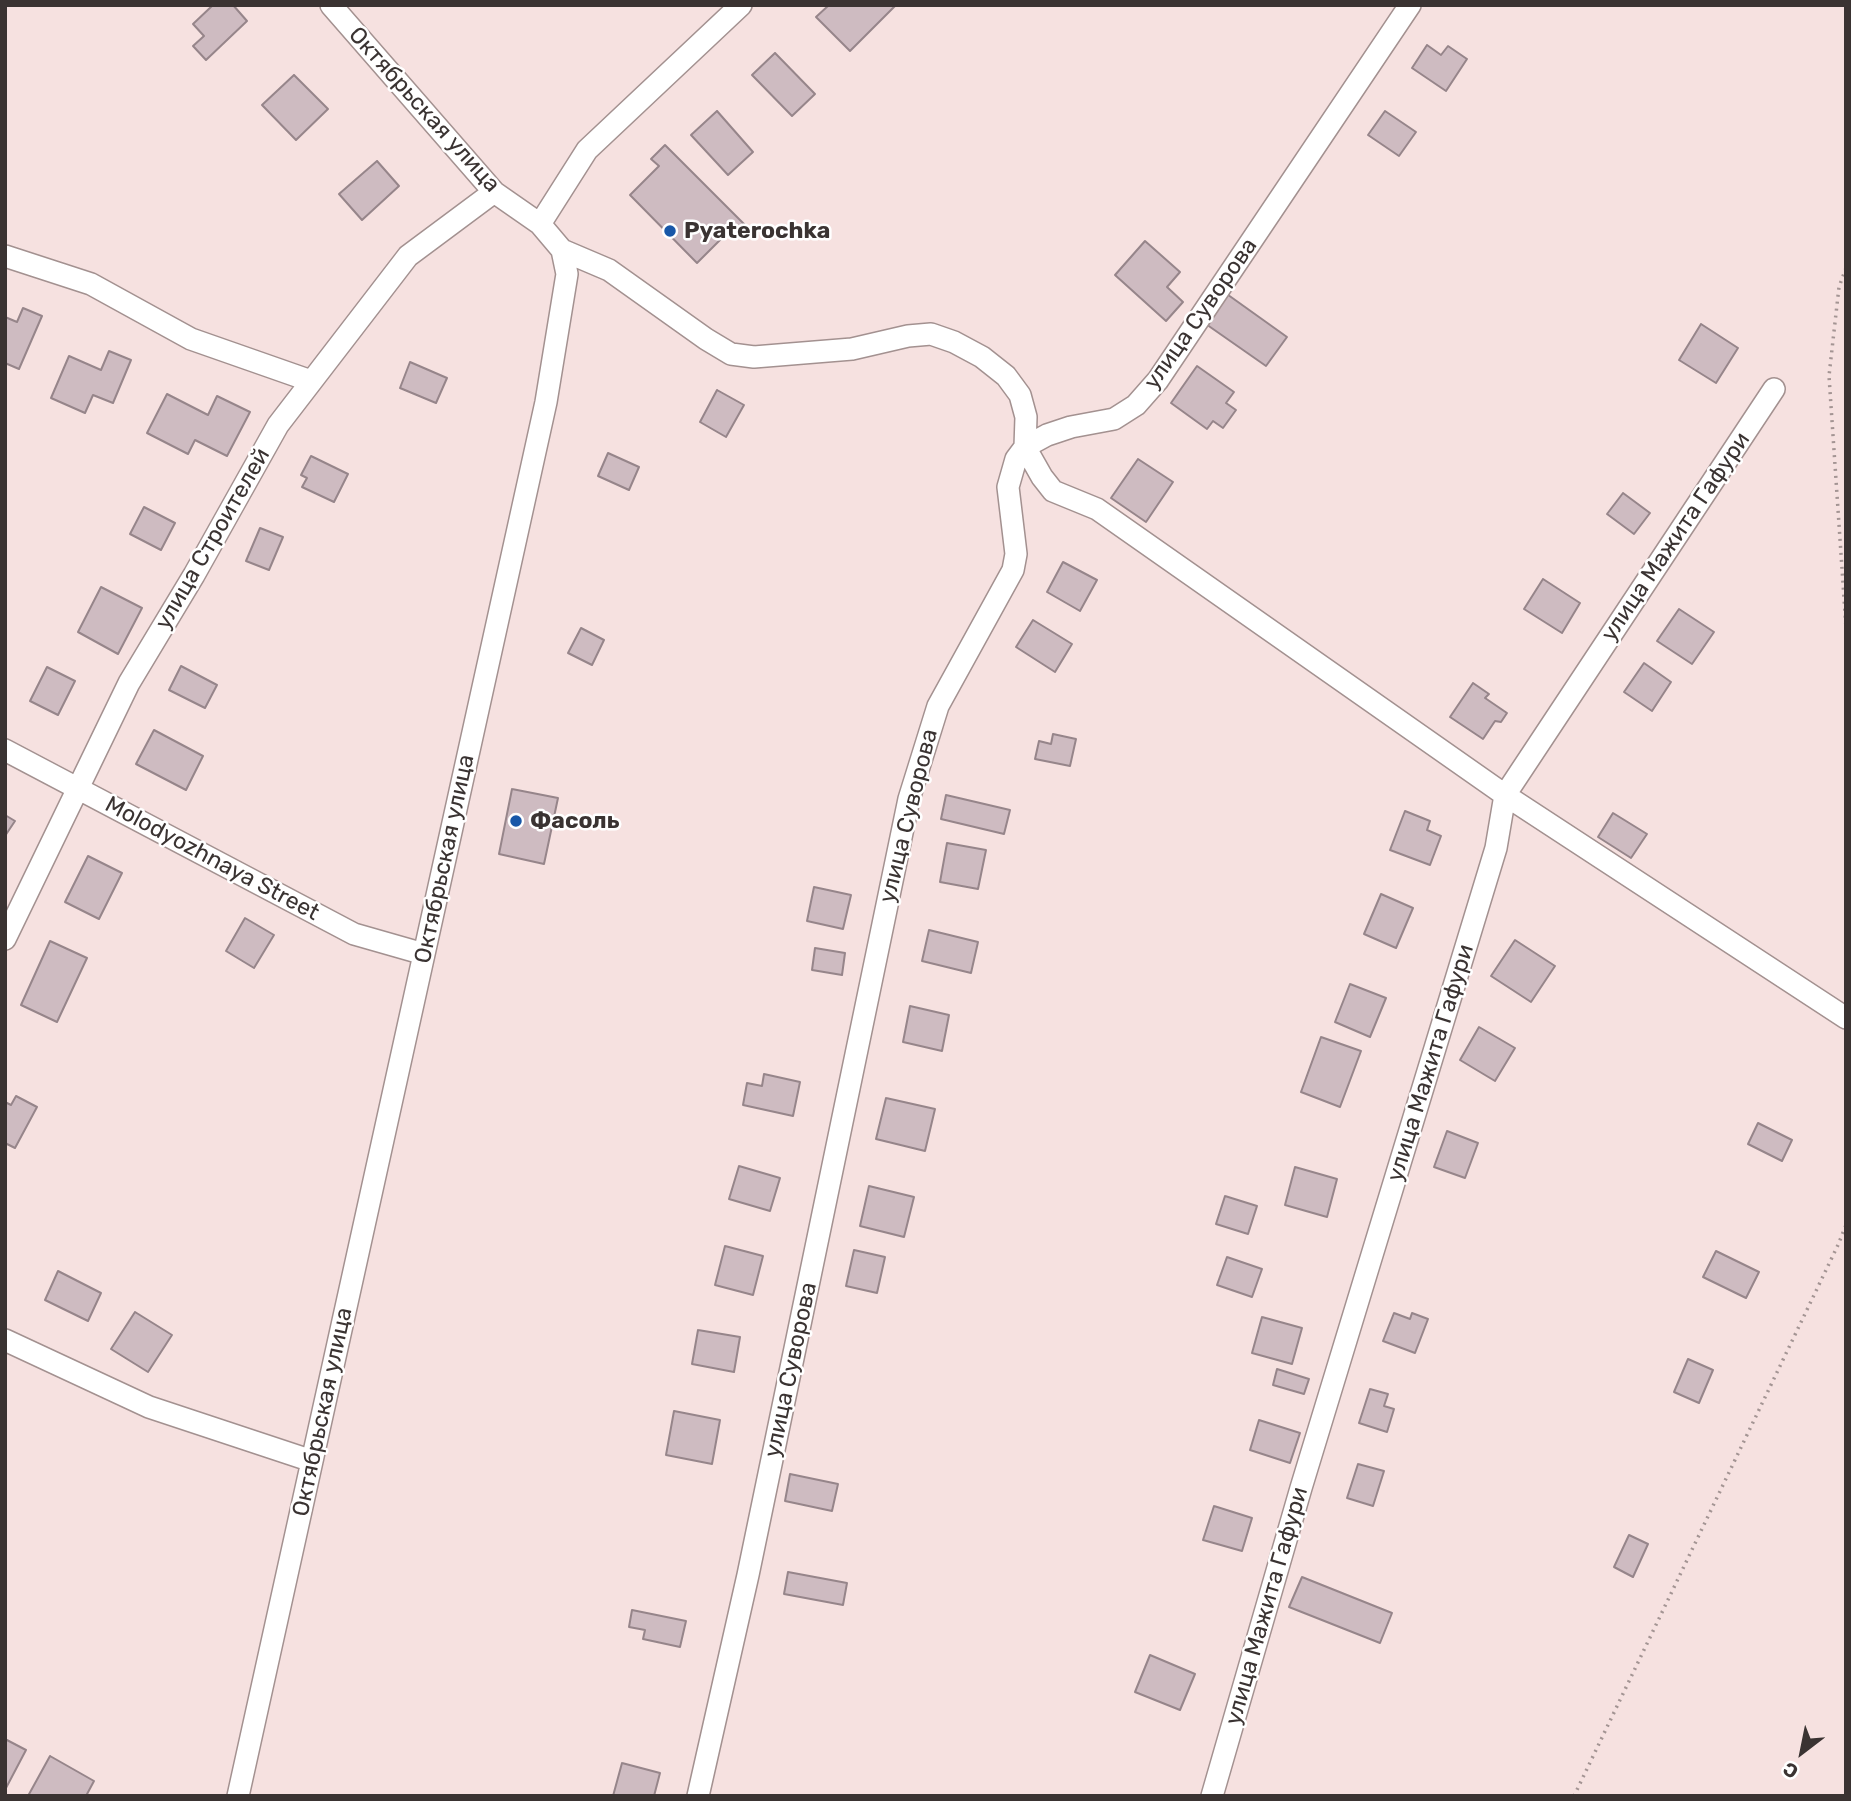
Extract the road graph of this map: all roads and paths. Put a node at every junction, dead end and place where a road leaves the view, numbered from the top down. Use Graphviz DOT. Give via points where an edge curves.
graph roads {
  1 [pos="331,5"];
  2 [pos="741,5"];
  3 [pos="1410,5"];
  4 [pos="494,192"];
  5 [pos="540,225"];
  6 [pos="562,250"];
  7 [pos="5,256"];
  8 [pos="1846,268"];
  9 [pos="312,382"];
  10 [pos="1774,389"];
  11 [pos="1025,447"];
  12 [pos="1846,628"];
  13 [pos="5,750"];
  14 [pos="79,789"];
  15 [pos="1505,795"];
  16 [pos="5,939"];
  17 [pos="424,954"];
  18 [pos="1846,1018"];
  19 [pos="1846,1225"];
  20 [pos="5,1340"];
  21 [pos="313,1461"];
  22 [pos="238,1796"];
  23 [pos="698,1796"];
  24 [pos="1212,1796"];
  25 [pos="1573,1796"];
  1 -- 4 [label="street, Октябрьская улица"];
  2 -- 5 [label="street" via="587,150"];
  3 -- 11 [label="street, улица Суворова" via="1158,380 1136,405 1114,419 1071,427"];
  4 -- 5 [label="street, Октябрьская улица"];
  4 -- 9 [label="street, улица Строителей" via="408,256"];
  5 -- 6 [label="street, Октябрьская улица"];
  6 -- 11 [label="street" via="609,270 731,354 754,357 852,349 931,334 954,342 1006,376 1020,395 1026,417"];
  6 -- 17 [label="street, Октябрьская улица" via="567,274 546,402"];
  7 -- 9 [label="street" via="91,284 191,339"];
  8 -- 12 [label="path" via="1839,287 1829,376"];
  9 -- 14 [label="street, улица Строителей" via="278,425 130,683"];
  10 -- 15 [label="street, улица Мажита Гафури"];
  11 -- 15 [label="street" via="1053,491 1097,509"];
  11 -- 23 [label="street, улица Суворова" via="1016,459 1008,487 1016,554 1013,570 938,706 909,799"];
  13 -- 14 [label="street, Molodyozhnaya Street"];
  14 -- 16 [label="street, улица Строителей"];
  14 -- 17 [label="street, Molodyozhnaya Street" via="354,934"];
  15 -- 18 [label="street"];
  15 -- 24 [label="street, улица Мажита Гафури" via="1496,848"];
  17 -- 21 [label="street, Октябрьская улица"];
  19 -- 25 [label="path"];
  20 -- 21 [label="street" via="149,1407"];
  21 -- 22 [label="street, Октябрьская улица"];
}
